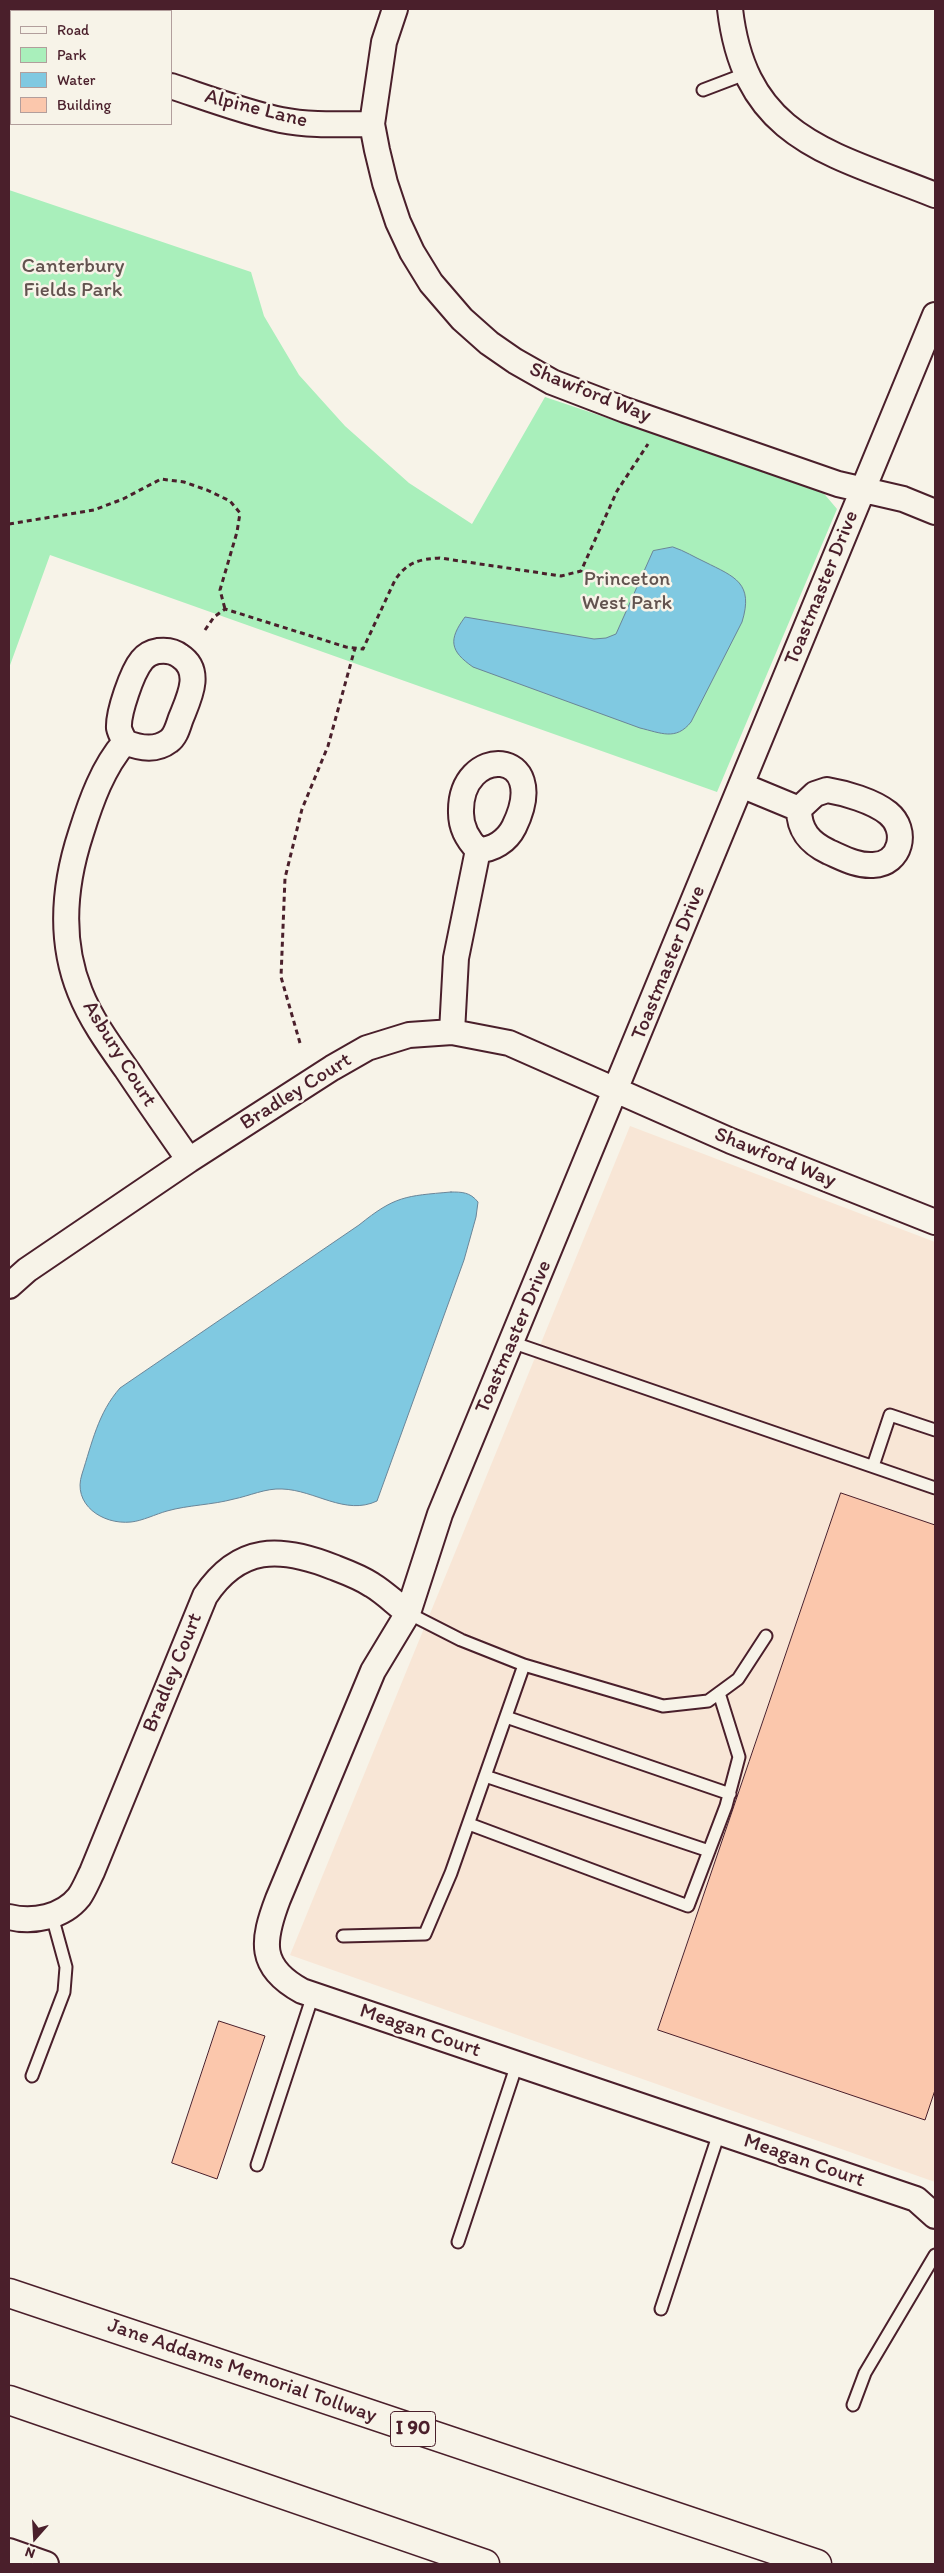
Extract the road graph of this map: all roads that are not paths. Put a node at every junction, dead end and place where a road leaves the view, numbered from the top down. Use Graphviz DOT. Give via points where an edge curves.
graph roads {
  1 [pos="395,9"];
  2 [pos="730,9"];
  3 [pos="745,74"];
  4 [pos="172,86"];
  5 [pos="703,90"];
  6 [pos="372,124"];
  7 [pos="935,195"];
  8 [pos="935,315"];
  9 [pos="863,491"];
  10 [pos="935,512"];
  11 [pos="125,742"];
  12 [pos="741,785"];
  13 [pos="799,809"];
  14 [pos="478,850"];
  15 [pos="452,1032"];
  16 [pos="616,1091"];
  17 [pos="189,1160"];
  18 [pos="935,1222"];
  19 [pos="9,1286"];
  20 [pos="512,1342"];
  21 [pos="935,1430"];
  22 [pos="873,1466"];
  23 [pos="935,1488"];
  24 [pos="408,1613"];
  25 [pos="766,1636"];
  26 [pos="524,1665"];
  27 [pos="719,1693"];
  28 [pos="506,1717"];
  29 [pos="485,1776"];
  30 [pos="730,1794"];
  31 [pos="469,1824"];
  32 [pos="709,1852"];
  33 [pos="52,1916"];
  34 [pos="9,1917"];
  35 [pos="343,1936"];
  36 [pos="314,1995"];
  37 [pos="516,2064"];
  38 [pos="32,2076"];
  39 [pos="719,2133"];
  40 [pos="257,2165"];
  41 [pos="935,2216"];
  42 [pos="458,2242"];
  43 [pos="935,2255"];
  44 [pos="9,2293"];
  45 [pos="661,2309"];
  46 [pos="9,2400"];
  47 [pos="853,2405"];
  48 [pos="9,2551"];
  49 [pos="46,2564"];
  50 [pos="484,2564"];
  51 [pos="817,2564"];
  1 -- 6 [label="street, Shawford Way" via="384,42"];
  2 -- 3 [label="street" via="732,31"];
  3 -- 5 [label="lane"];
  3 -- 7 [label="street" via="768,108 809,143"];
  4 -- 6 [label="street, Alpine Lane" via="283,120"];
  6 -- 9 [label="street, Shawford Way" via="385,183 412,252 431,283 462,319 489,343 552,382"];
  8 -- 9 [label="street, Toastmaster Drive"];
  9 -- 10 [label="street, Shawford Way" via="903,499"];
  9 -- 12 [label="street, Toastmaster Drive"];
  11 -- 17 [label="street, Asbury Court" via="116,752 96,791 72,862 67,888 68,942 80,992 91,1014"];
  12 -- 13 [label="street"];
  12 -- 16 [label="street, Toastmaster Drive"];
  14 -- 15 [label="street" via="456,958"];
  15 -- 16 [label="street, Bradley Court" via="509,1043"];
  15 -- 17 [label="street, Bradley Court" via="409,1035 367,1048"];
  16 -- 18 [label="street, Shawford Way"];
  16 -- 20 [label="street, Toastmaster Drive"];
  17 -- 19 [label="street, Bradley Court"];
  20 -- 22 [label="lane"];
  20 -- 24 [label="street, Toastmaster Drive" via="440,1514"];
  21 -- 22 [label="lane" via="890,1415"];
  22 -- 23 [label="lane"];
  24 -- 26 [label="lane" via="461,1640"];
  24 -- 33 [label="street, Bradley Court" via="372,1585 298,1555 266,1553 231,1566 205,1596 92,1872 79,1896"];
  24 -- 36 [label="street, Meagan Court" via="373,1671 266,1932 268,1954 278,1974 287,1983"];
  25 -- 27 [label="lane" via="738,1679"];
  26 -- 27 [label="lane" via="664,1706 708,1701"];
  26 -- 28 [label="lane"];
  27 -- 30 [label="lane" via="739,1757"];
  28 -- 29 [label="lane"];
  28 -- 30 [label="lane"];
  29 -- 31 [label="lane"];
  29 -- 32 [label="lane"];
  30 -- 32 [label="lane"];
  31 -- 32 [label="lane" via="688,1906"];
  31 -- 35 [label="lane" via="425,1934"];
  33 -- 34 [label="street"];
  33 -- 38 [label="lane" via="66,1967 64,1984"];
  36 -- 37 [label="street, Meagan Court"];
  36 -- 40 [label="lane"];
  37 -- 39 [label="street, Meagan Court"];
  37 -- 42 [label="lane"];
  39 -- 41 [label="street, Meagan Court" via="916,2199"];
  39 -- 45 [label="lane"];
  43 -- 47 [label="lane" via="865,2373"];
  44 -- 51 [label="highway, Jane Addams Memorial Tollway / I 90"];
  46 -- 50 [label="highway"];
  48 -- 49 [label="street"];
}
